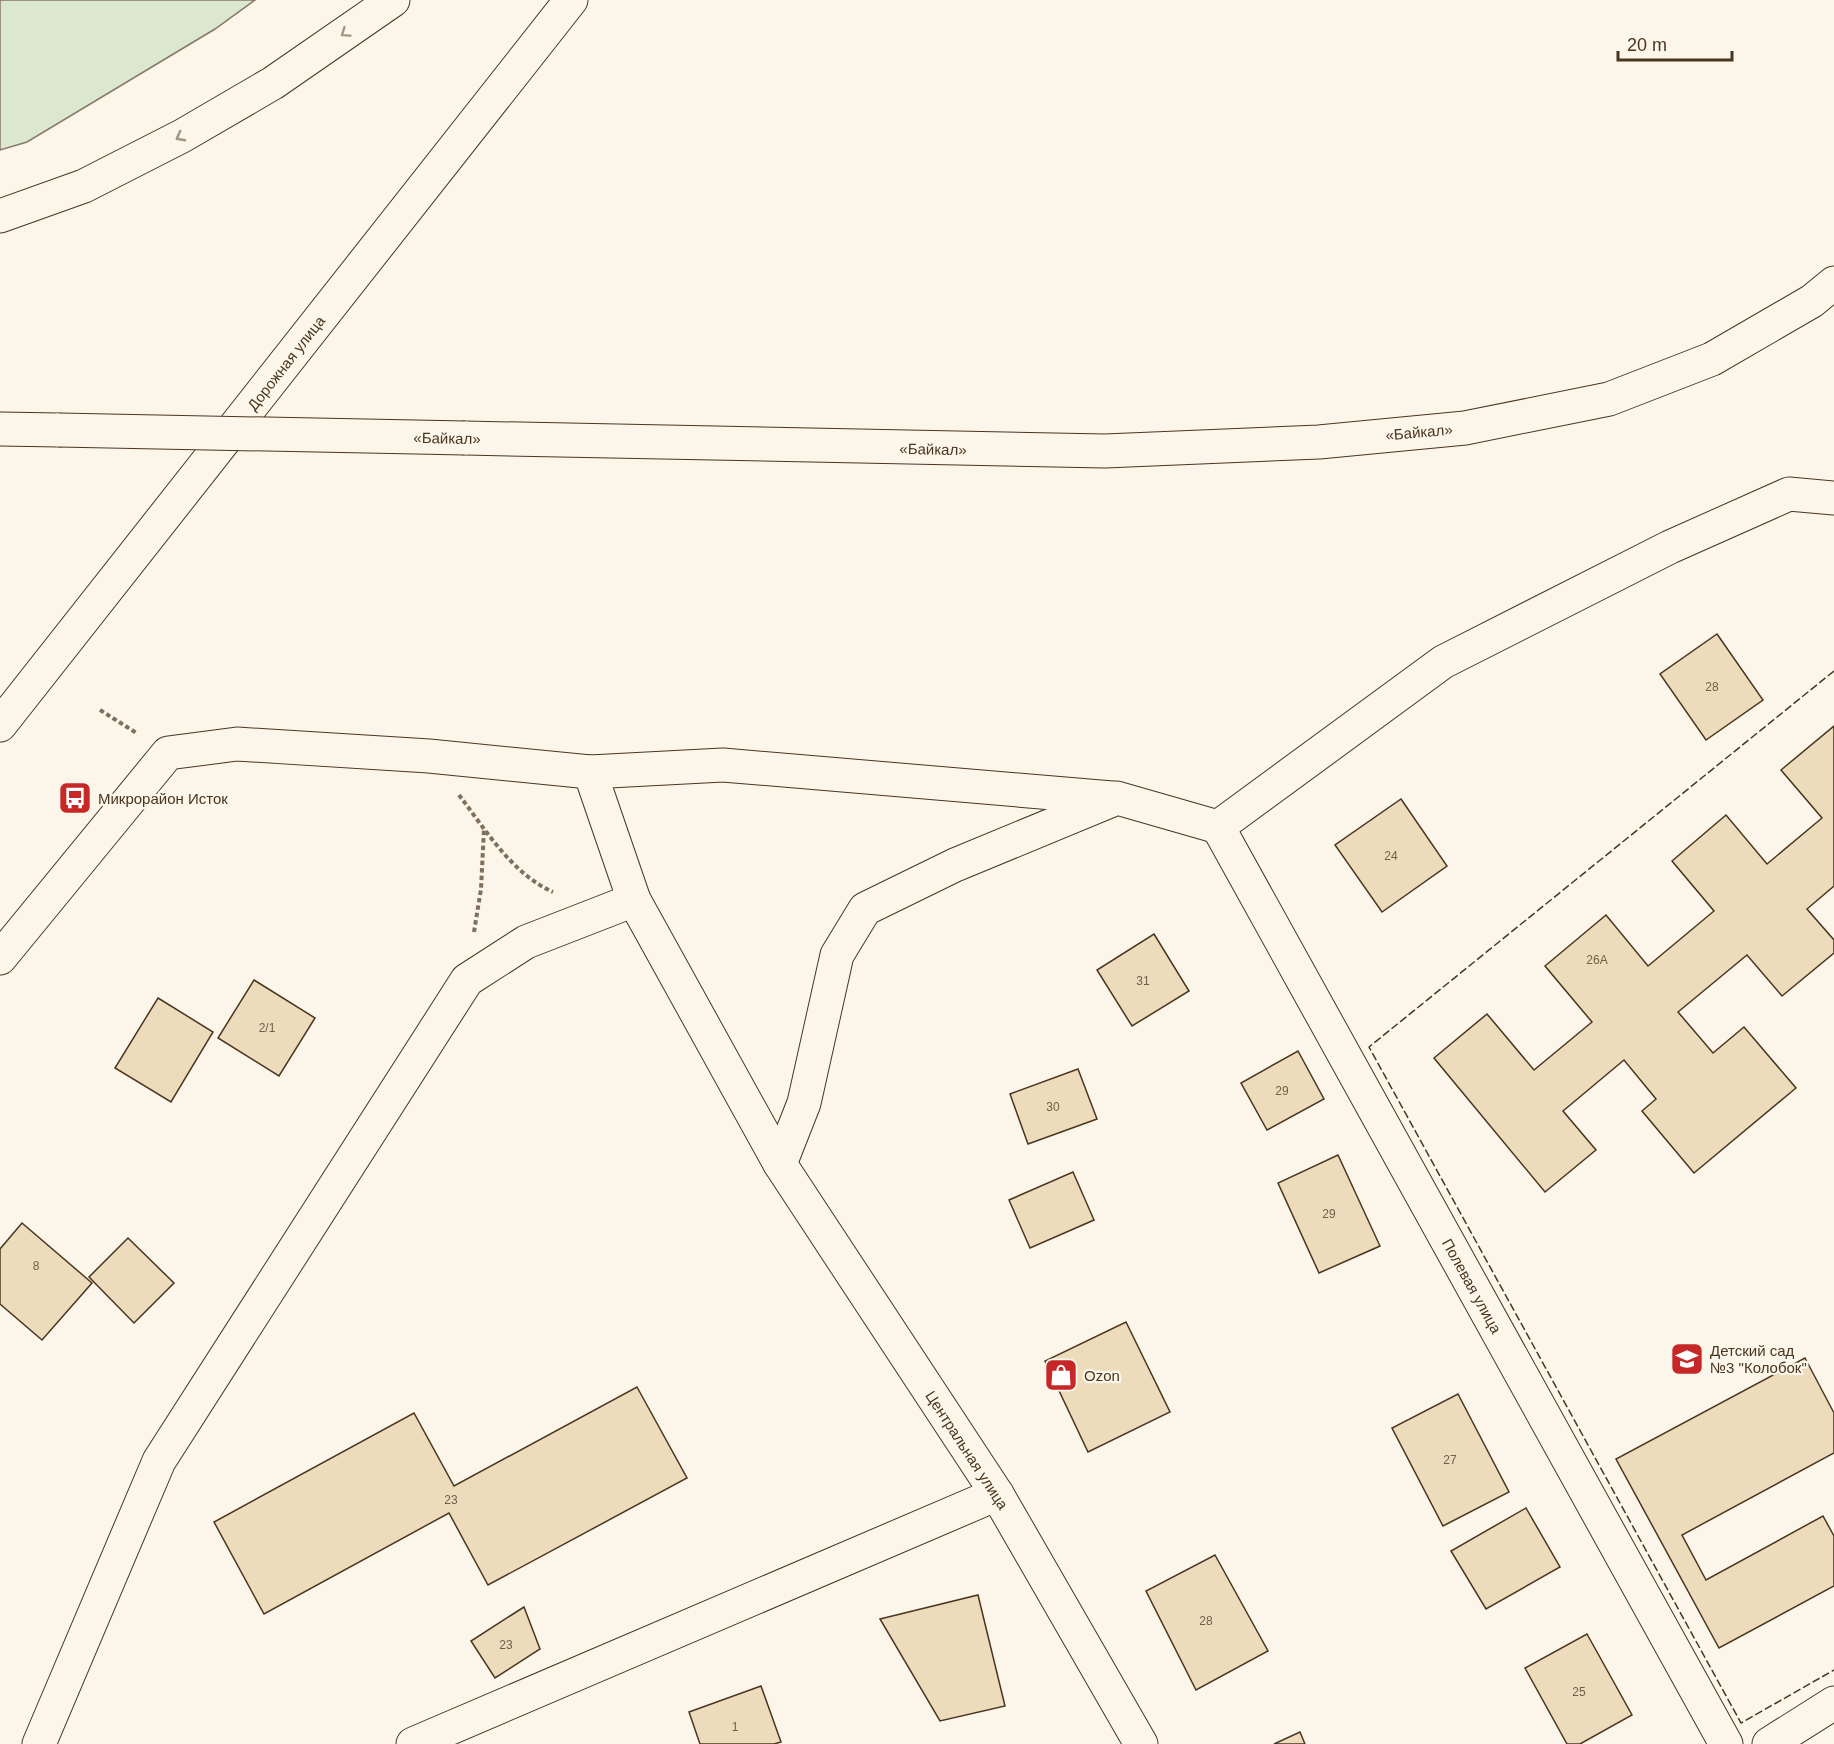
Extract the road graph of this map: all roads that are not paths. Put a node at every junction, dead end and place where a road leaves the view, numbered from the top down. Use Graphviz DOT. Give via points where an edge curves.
graph roads {
  1 [pos="393,0"];
  2 [pos="571,0"];
  3 [pos="0,216"];
  4 [pos="1834,283"];
  5 [pos="0,429"];
  6 [pos="1834,498"];
  7 [pos="0,725"];
  8 [pos="590,772"];
  9 [pos="1117,798"];
  10 [pos="1218,827"];
  11 [pos="634,900"];
  12 [pos="0,958"];
  13 [pos="780,1164"];
  14 [pos="997,1494"];
  15 [pos="1834,1703"];
  16 [pos="39,1744"];
  17 [pos="413,1744"];
  18 [pos="1141,1744"];
  19 [pos="1726,1744"];
  20 [pos="1769,1744"];
  1 -- 3 [label="main road, one-way" via="273,83 183,136 84,186"];
  2 -- 7 [label="main road, Дорожная улица"];
  4 -- 5 [label="main road, «Байкал», bridge" via="1812,301 1712,359 1609,399 1464,428 1319,442 1105,451"];
  6 -- 10 [label="main road" via="1789,494 1670,548 1443,662"];
  8 -- 9 [label="main road" via="723,765"];
  8 -- 11 [label="main road, Центральная улица"];
  8 -- 12 [label="main road" via="429,756 237,744 168,753"];
  9 -- 10 [label="main road"];
  9 -- 13 [label="main road" via="955,865 865,909 837,955 804,1103"];
  10 -- 19 [label="main road, Полевая улица"];
  11 -- 13 [label="main road, Центральная улица"];
  11 -- 16 [label="main road" via="526,942 467,980 159,1461"];
  13 -- 14 [label="main road, Центральная улица"];
  14 -- 17 [label="main road"];
  14 -- 18 [label="main road, Центральная улица"];
  15 -- 20 [label="main road"];
}
